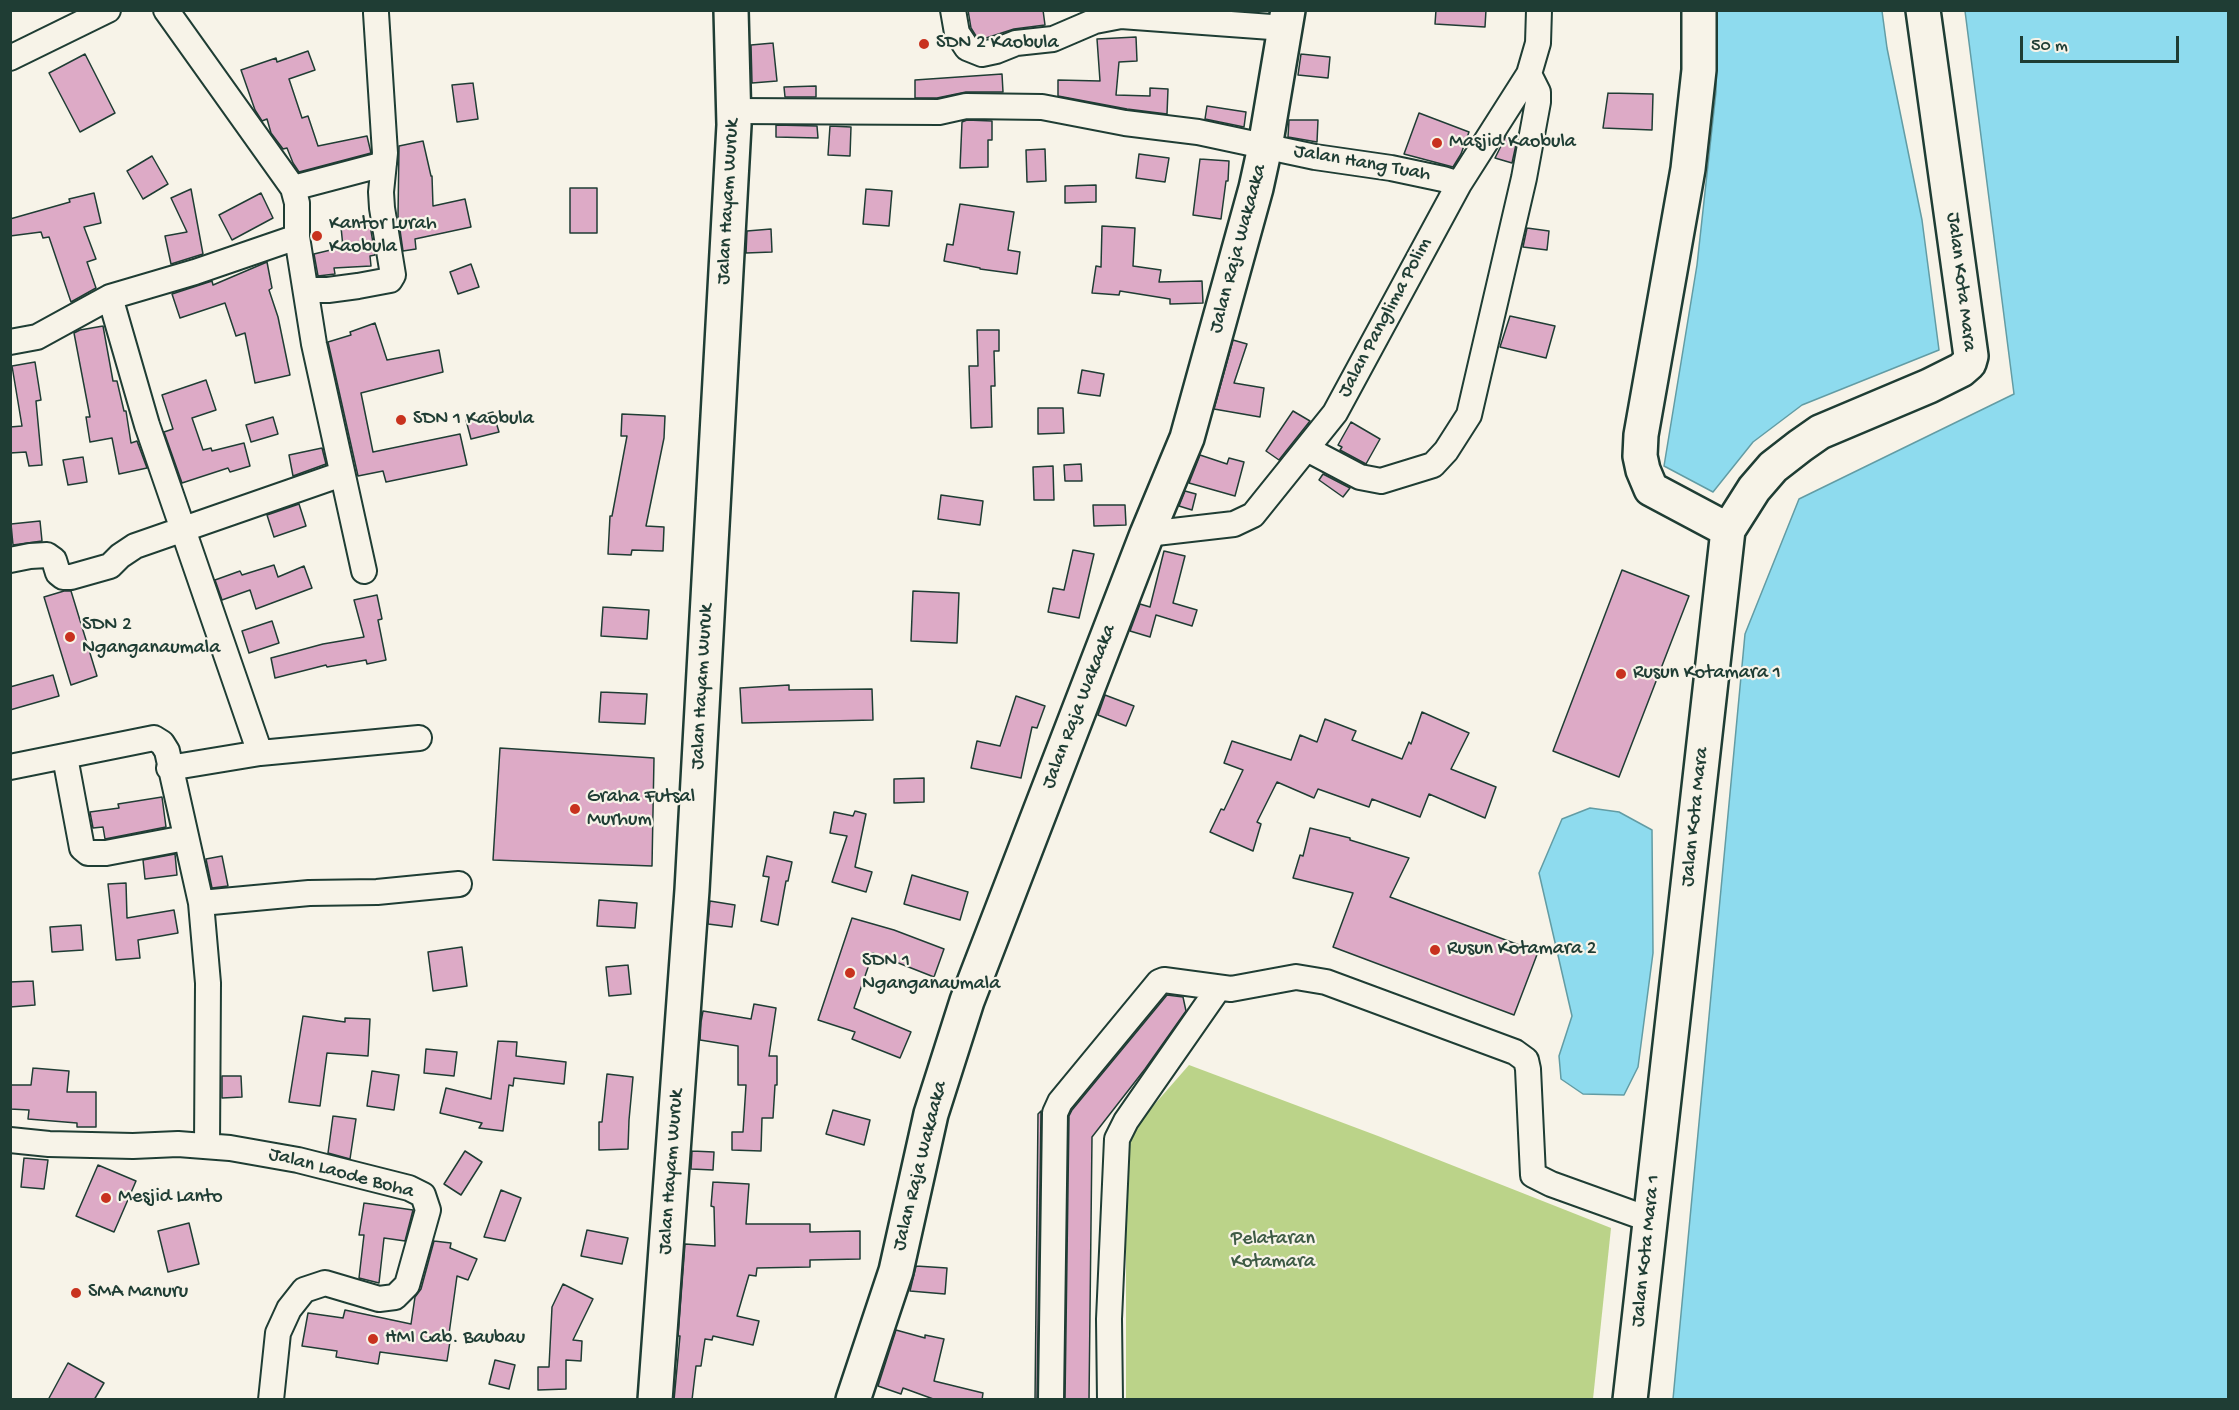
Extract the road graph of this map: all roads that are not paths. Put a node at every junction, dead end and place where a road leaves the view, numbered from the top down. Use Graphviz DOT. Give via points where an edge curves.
graph roads {
  1 [pos="108,10"];
  2 [pos="166,10"];
  3 [pos="731,10"];
  4 [pos="953,10"];
  5 [pos="1539,10"];
  6 [pos="1699,10"];
  7 [pos="1923,10"];
  8 [pos="376,13"];
  9 [pos="1287,19"];
  10 [pos="10,58"];
  11 [pos="1529,74"];
  12 [pos="734,111"];
  13 [pos="1265,147"];
  14 [pos="384,164"];
  15 [pos="1459,184"];
  16 [pos="293,188"];
  17 [pos="297,237"];
  18 [pos="307,290"];
  19 [pos="110,297"];
  20 [pos="10,342"];
  21 [pos="1307,449"];
  22 [pos="342,474"];
  23 [pos="183,529"];
  24 [pos="1728,530"];
  25 [pos="1147,534"];
  26 [pos="10,560"];
  27 [pos="364,571"];
  28 [pos="419,738"];
  29 [pos="260,753"];
  30 [pos="65,757"];
  31 [pos="10,767"];
  32 [pos="169,768"];
  33 [pos="185,838"];
  34 [pos="459,884"];
  35 [pos="201,903"];
  36 [pos="1218,989"];
  37 [pos="1664,1103"];
  38 [pos="10,1140"];
  39 [pos="207,1146"];
  40 [pos="1651,1220"];
  41 [pos="271,1400"];
  42 [pos="655,1400"];
  43 [pos="852,1400"];
  44 [pos="1051,1400"];
  45 [pos="1110,1400"];
  46 [pos="1630,1400"];
  1 -- 10 [label="street"];
  2 -- 16 [label="street"];
  3 -- 12 [label="street, Jalan Hayam Wuruk"];
  4 -- 9 [label="street" via="957,33 968,48 982,54 1016,43 1053,39 1095,21 1121,16"];
  5 -- 11 [label="street, Jalan Panglima Polim" via="1538,43"];
  6 -- 24 [label="street" via="1699,70 1689,170 1640,456 1651,489"];
  7 -- 24 [label="street, Jalan Kota Mara" via="1969,363 1929,386 1813,437 1773,467"];
  8 -- 14 [label="street"];
  9 -- 13 [label="street, Jalan Raja Wakaaka"];
  11 -- 15 [label="street, Jalan Panglima Polim"];
  11 -- 21 [label="street" via="1538,92 1538,102 1469,415 1433,465 1381,480 1360,477"];
  12 -- 13 [label="street, Jalan Hang Tuah" via="939,112 966,106 1042,107"];
  12 -- 42 [label="street, Jalan Hayam Wuruk" via="693,878"];
  13 -- 15 [label="street, Jalan Hang Tuah"];
  13 -- 25 [label="street, Jalan Raja Wakaaka" via="1187,438"];
  14 -- 16 [label="street"];
  14 -- 18 [label="street" via="381,192 393,275 390,280"];
  15 -- 21 [label="street, Jalan Panglima Polim" via="1335,413"];
  16 -- 17 [label="street"];
  17 -- 18 [label="street"];
  17 -- 19 [label="street"];
  18 -- 22 [label="street" via="320,376"];
  19 -- 20 [label="street" via="37,337"];
  19 -- 23 [label="street" via="147,425"];
  21 -- 25 [label="street, Jalan Panglima Polim" via="1253,515 1234,524"];
  22 -- 23 [label="street"];
  22 -- 27 [label="street"];
  23 -- 26 [label="street" via="135,546 110,566 71,577 58,573 54,560 47,555"];
  23 -- 29 [label="street"];
  24 -- 37 [label="street, Jalan Kota Mara"];
  25 -- 43 [label="street, Jalan Raja Wakaaka" via="967,1000 931,1114 896,1271"];
  28 -- 29 [label="street"];
  29 -- 32 [label="street"];
  30 -- 31 [label="street"];
  30 -- 32 [label="street" via="154,738 162,743"];
  30 -- 33 [label="street" via="82,848 88,853"];
  32 -- 33 [label="street"];
  33 -- 35 [label="street"];
  34 -- 35 [label="street"];
  35 -- 39 [label="street" via="208,983"];
  36 -- 40 [label="street" via="1296,977 1326,982 1515,1052 1526,1060 1528,1069 1533,1175"];
  36 -- 44 [label="street" via="1169,980 1159,982 1055,1113"];
  36 -- 45 [label="street" via="1126,1121 1117,1140 1109,1319"];
  37 -- 40 [label="street, Jalan Kota Mara 1"];
  38 -- 39 [label="street, Jalan Laode Boha"];
  39 -- 41 [label="street, Jalan Laode Boha" via="264,1153 409,1188 423,1195 428,1210 407,1285 396,1297 379,1299 326,1283 304,1290 289,1309 278,1333"];
  40 -- 46 [label="street, Jalan Kota Mara 1"];
}
